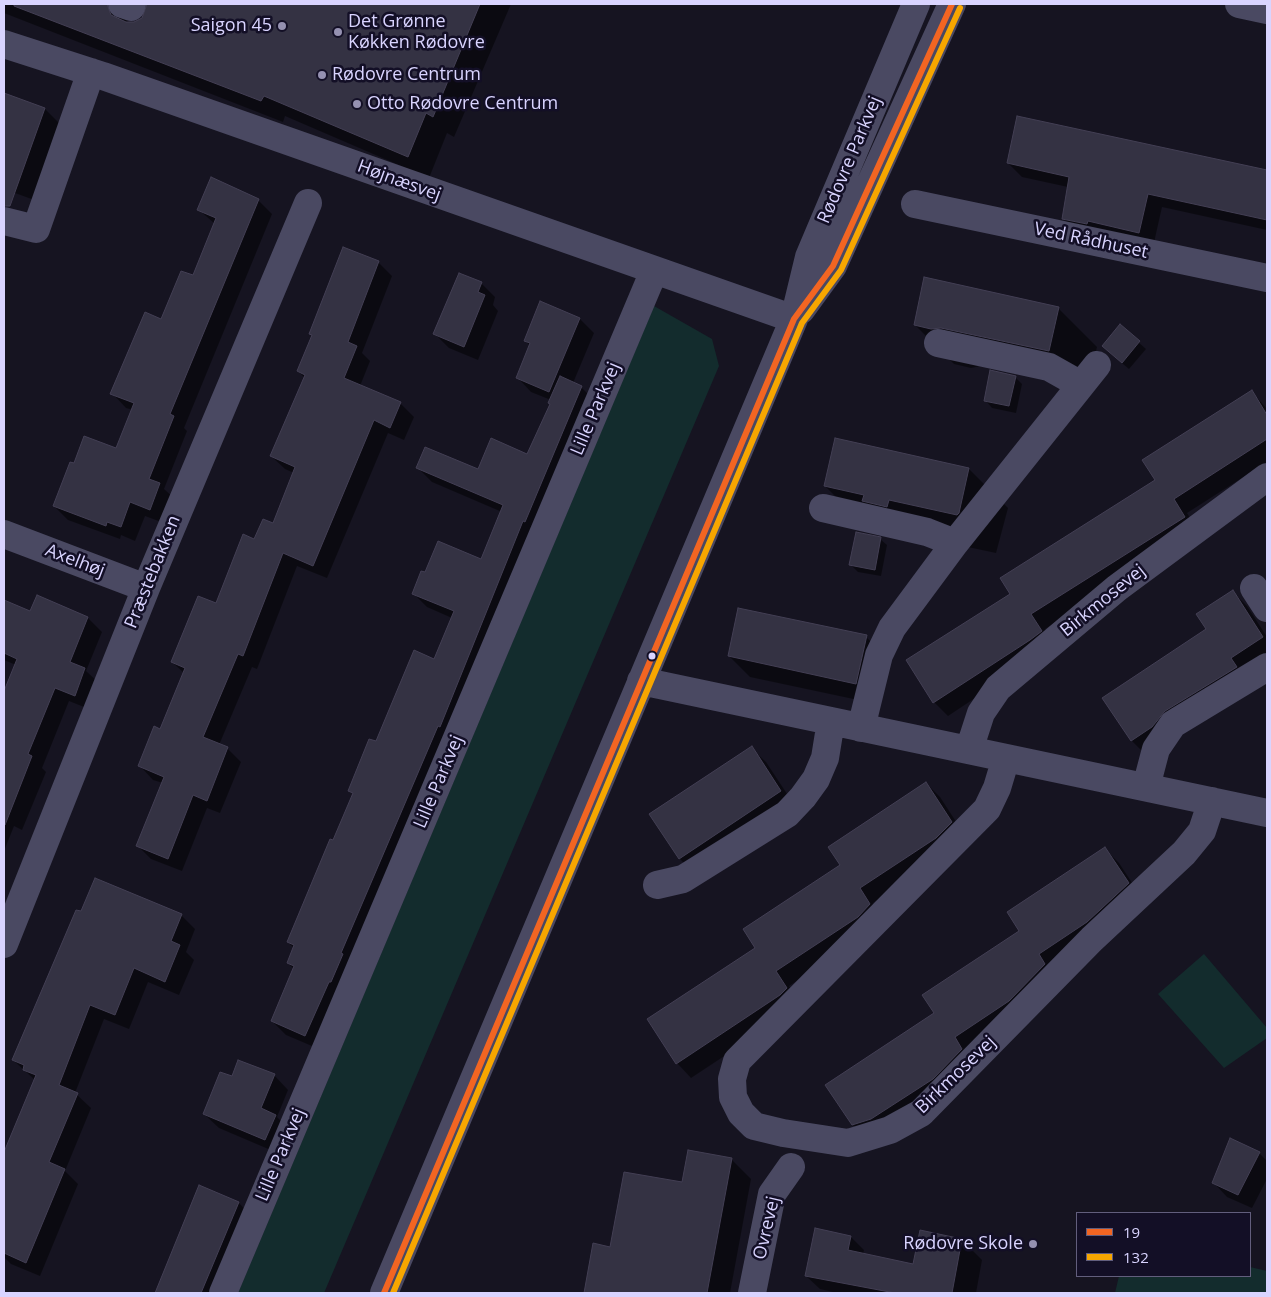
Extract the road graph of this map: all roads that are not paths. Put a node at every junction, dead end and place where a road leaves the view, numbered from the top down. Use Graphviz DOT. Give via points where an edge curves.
graph roads {
  1 [pos="122,4"];
  2 [pos="132,4"];
  3 [pos="916,4"];
  4 [pos="952,4"];
  5 [pos="1239,4"];
  6 [pos="1267,10"];
  7 [pos="4,44"];
  8 [pos="91,72"];
  9 [pos="308,203"];
  10 [pos="915,204"];
  11 [pos="4,221"];
  12 [pos="654,271"];
  13 [pos="1267,278"];
  14 [pos="794,319"];
  15 [pos="938,343"];
  16 [pos="1267,477"];
  17 [pos="823,508"];
  18 [pos="4,534"];
  19 [pos="955,543"];
  20 [pos="146,588"];
  21 [pos="1267,667"];
  22 [pos="641,681"];
  23 [pos="832,722"];
  24 [pos="861,728"];
  25 [pos="969,750"];
  26 [pos="1006,758"];
  27 [pos="1146,787"];
  28 [pos="1212,801"];
  29 [pos="1267,813"];
  30 [pos="657,885"];
  31 [pos="4,944"];
  32 [pos="791,1167"];
  33 [pos="223,1293"];
  34 [pos="384,1293"];
  35 [pos="752,1293"];
  1 -- 2 [label="street" via="131,7"];
  3 -- 14 [label="street, Rødovre Parkvej" via="809,257"];
  4 -- 14 [label="street, Rødovre Parkvej" via="833,266"];
  5 -- 6 [label="street"];
  7 -- 8 [label="street, Højnæsvej"];
  8 -- 11 [label="street" via="36,229"];
  8 -- 12 [label="street, Højnæsvej"];
  9 -- 20 [label="street, Præstebakken"];
  10 -- 13 [label="street, Ved Rådhuset"];
  12 -- 14 [label="street, Højnæsvej"];
  12 -- 33 [label="street, Lille Parkvej"];
  14 -- 22 [label="street, Rødovre Parkvej"];
  15 -- 19 [label="street" via="1089,375"];
  16 -- 25 [label="street, Birkmosevej" via="1116,588 998,688 981,713"];
  17 -- 19 [label="street" via="927,532"];
  18 -- 20 [label="street, Axelhøj"];
  19 -- 24 [label="street" via="892,628 879,655"];
  20 -- 31 [label="street, Præstebakken"];
  21 -- 27 [label="street" via="1172,724 1156,749"];
  22 -- 23 [label="street"];
  22 -- 34 [label="street, Rødovre Parkvej"];
  23 -- 24 [label="street"];
  23 -- 30 [label="street" via="825,758 816,779 787,814 684,879"];
  24 -- 25 [label="street"];
  25 -- 26 [label="street"];
  26 -- 27 [label="street"];
  26 -- 28 [label="street, Birkmosevej" via="987,809 737,1062 732,1079 733,1097 741,1113 754,1126 848,1143 890,1130 921,1113 1092,939 1184,853 1202,831"];
  27 -- 28 [label="street"];
  28 -- 29 [label="street"];
  32 -- 35 [label="street, Ovrevej" via="772,1194"];
}
